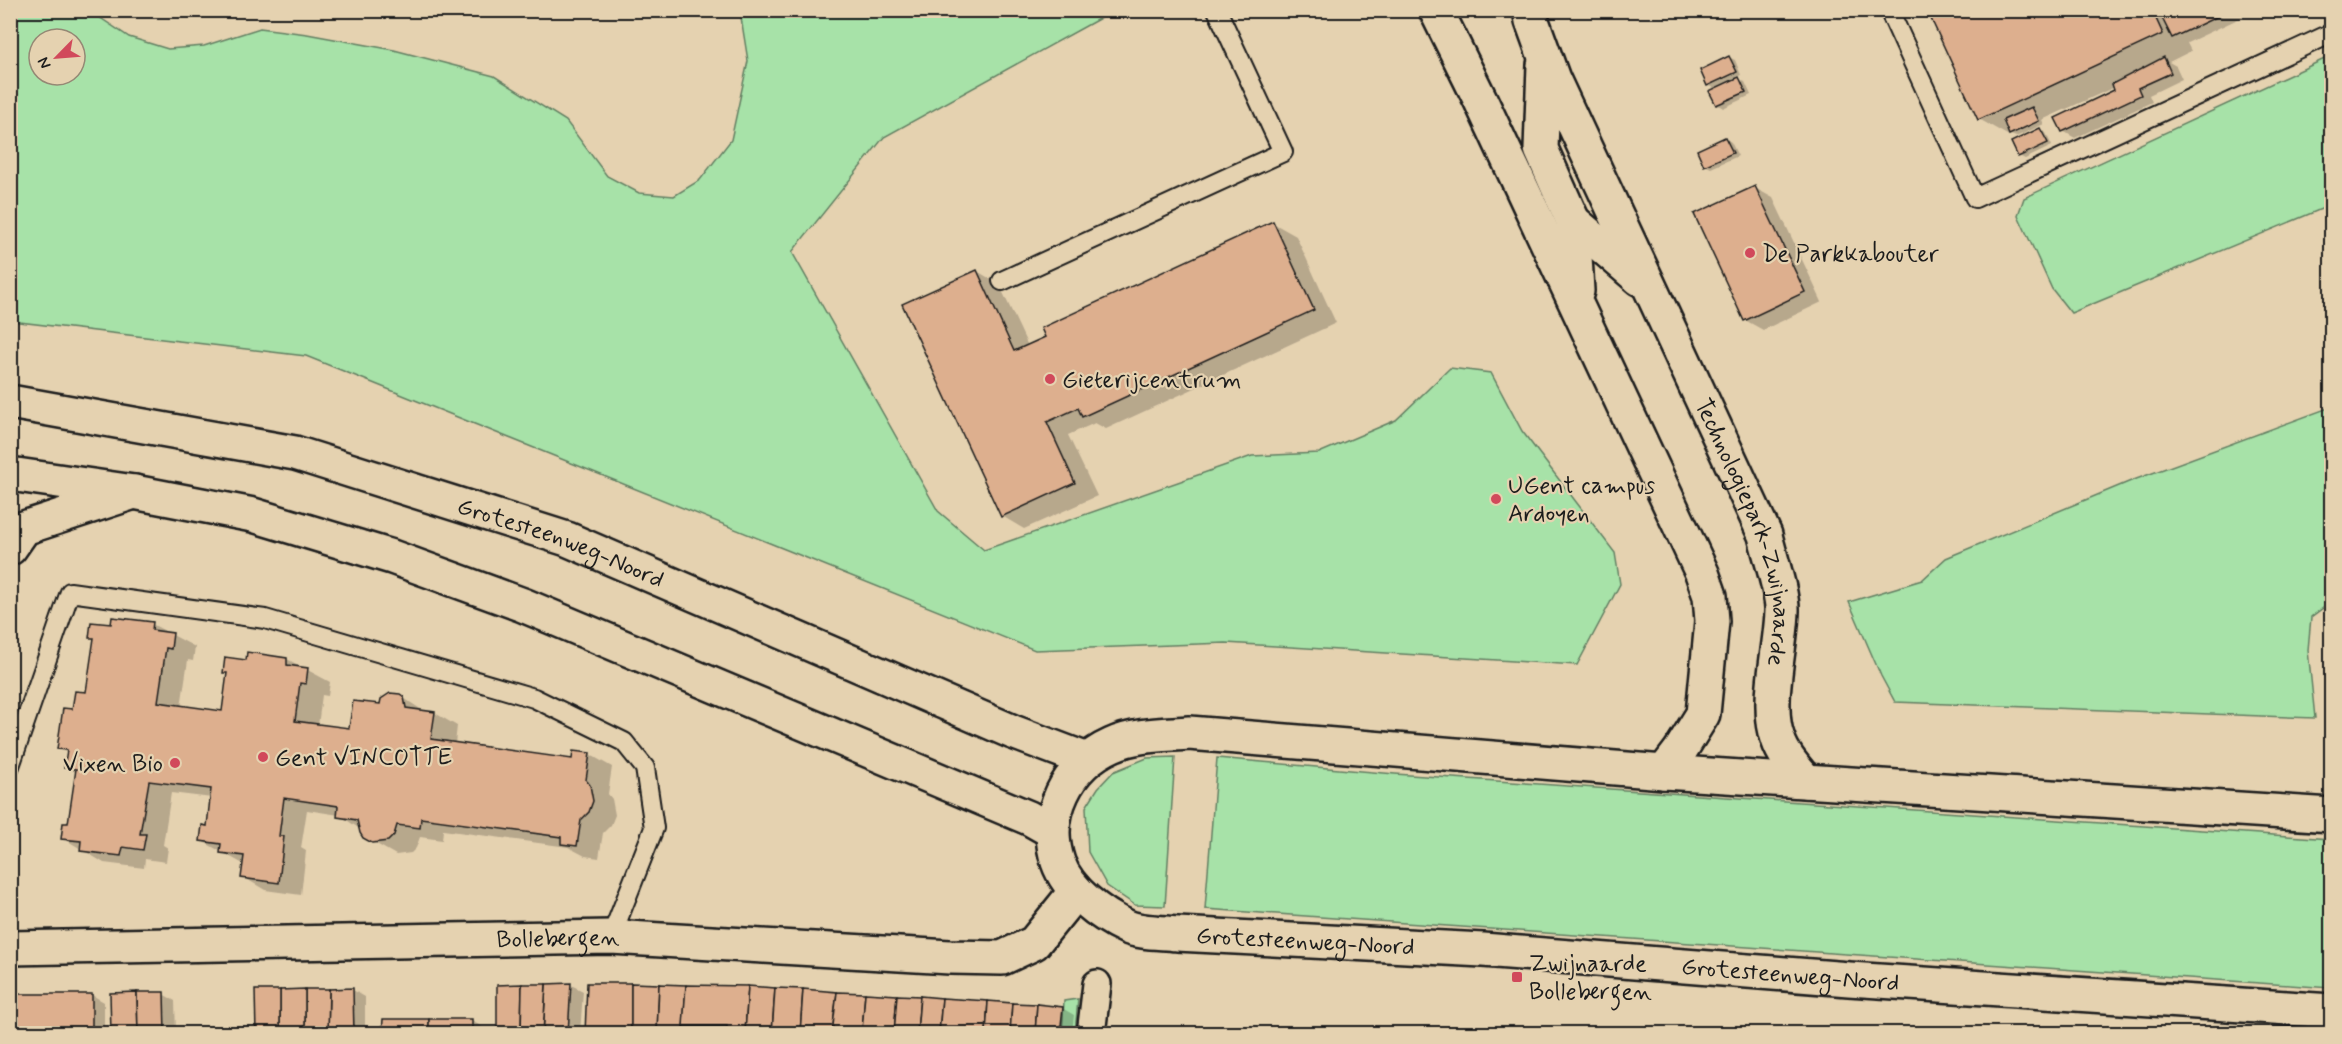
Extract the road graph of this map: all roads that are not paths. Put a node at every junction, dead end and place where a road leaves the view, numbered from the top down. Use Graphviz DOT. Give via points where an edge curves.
graph roads {
  1 [pos="1217,10"];
  2 [pos="1436,10"];
  3 [pos="1530,10"];
  4 [pos="1889,10"];
  5 [pos="2331,33"];
  6 [pos="1544,55"];
  7 [pos="1480,99"];
  8 [pos="1540,149"];
  9 [pos="1574,221"];
  10 [pos="1002,281"];
  11 [pos="1650,288"];
  12 [pos="1578,310"];
  13 [pos="10,402"];
  14 [pos="10,474"];
  15 [pos="134,492"];
  16 [pos="10,548"];
  17 [pos="1087,760"];
  18 [pos="10,766"];
  19 [pos="1664,772"];
  20 [pos="1806,781"];
  21 [pos="2331,815"];
  22 [pos="1052,831"];
  23 [pos="1076,891"];
  24 [pos="611,937"];
  25 [pos="10,948"];
  26 [pos="1097,984"];
  27 [pos="2331,1011"];
  28 [pos="1091,1034"];
  1 -- 10 [label="lane" via="1283,152"];
  2 -- 7 [label="main road, Technologiepark-Zwijnaarde"];
  3 -- 6 [label="main road, Technologiepark-Zwijnaarde"];
  4 -- 5 [label="lane" via="1975,198"];
  6 -- 8 [label="main road, Technologiepark-Zwijnaarde"];
  6 -- 11 [label="main road, Technologiepark-Zwijnaarde"];
  7 -- 8 [label="main road, Technologiepark-Zwijnaarde"];
  7 -- 12 [label="main road, Technologiepark-Zwijnaarde"];
  8 -- 9 [label="main road, Technologiepark-Zwijnaarde"];
  9 -- 11 [label="main road, Technologiepark-Zwijnaarde"];
  9 -- 12 [label="main road, Technologiepark-Zwijnaarde"];
  11 -- 20 [label="main road, Technologiepark-Zwijnaarde" via="1765,535 1782,608 1774,721 1787,757"];
  12 -- 19 [label="main road, Technologiepark-Zwijnaarde" via="1710,596 1712,621 1703,714"];
  13 -- 17 [label="main road, Grotesteenweg-Noord" via="295,453 567,538 1013,732"];
  14 -- 15 [label="main road"];
  15 -- 16 [label="main road" via="24,528"];
  15 -- 22 [label="main road" via="253,515 425,568 523,605"];
  17 -- 19 [label="main road, Grotesteenweg-Noord" via="1112,744 1189,733"];
  17 -- 22 [label="main road, Grotesteenweg-Noord" via="1058,797"];
  18 -- 24 [label="lane" via="70,592 265,619 534,698 624,742 645,768 654,828"];
  19 -- 20 [label="main road, Grotesteenweg-Noord"];
  20 -- 21 [label="main road, Grotesteenweg-Noord"];
  22 -- 23 [label="main road, Grotesteenweg-Noord" via="1059,864"];
  23 -- 24 [label="main road, Bollebergen" via="1034,943 1002,958"];
  23 -- 27 [label="main road, Grotesteenweg-Noord" via="1103,914 1129,928 1177,934 1506,952"];
  24 -- 25 [label="main road, Bollebergen"];
  26 -- 28 [label="street"];
}
